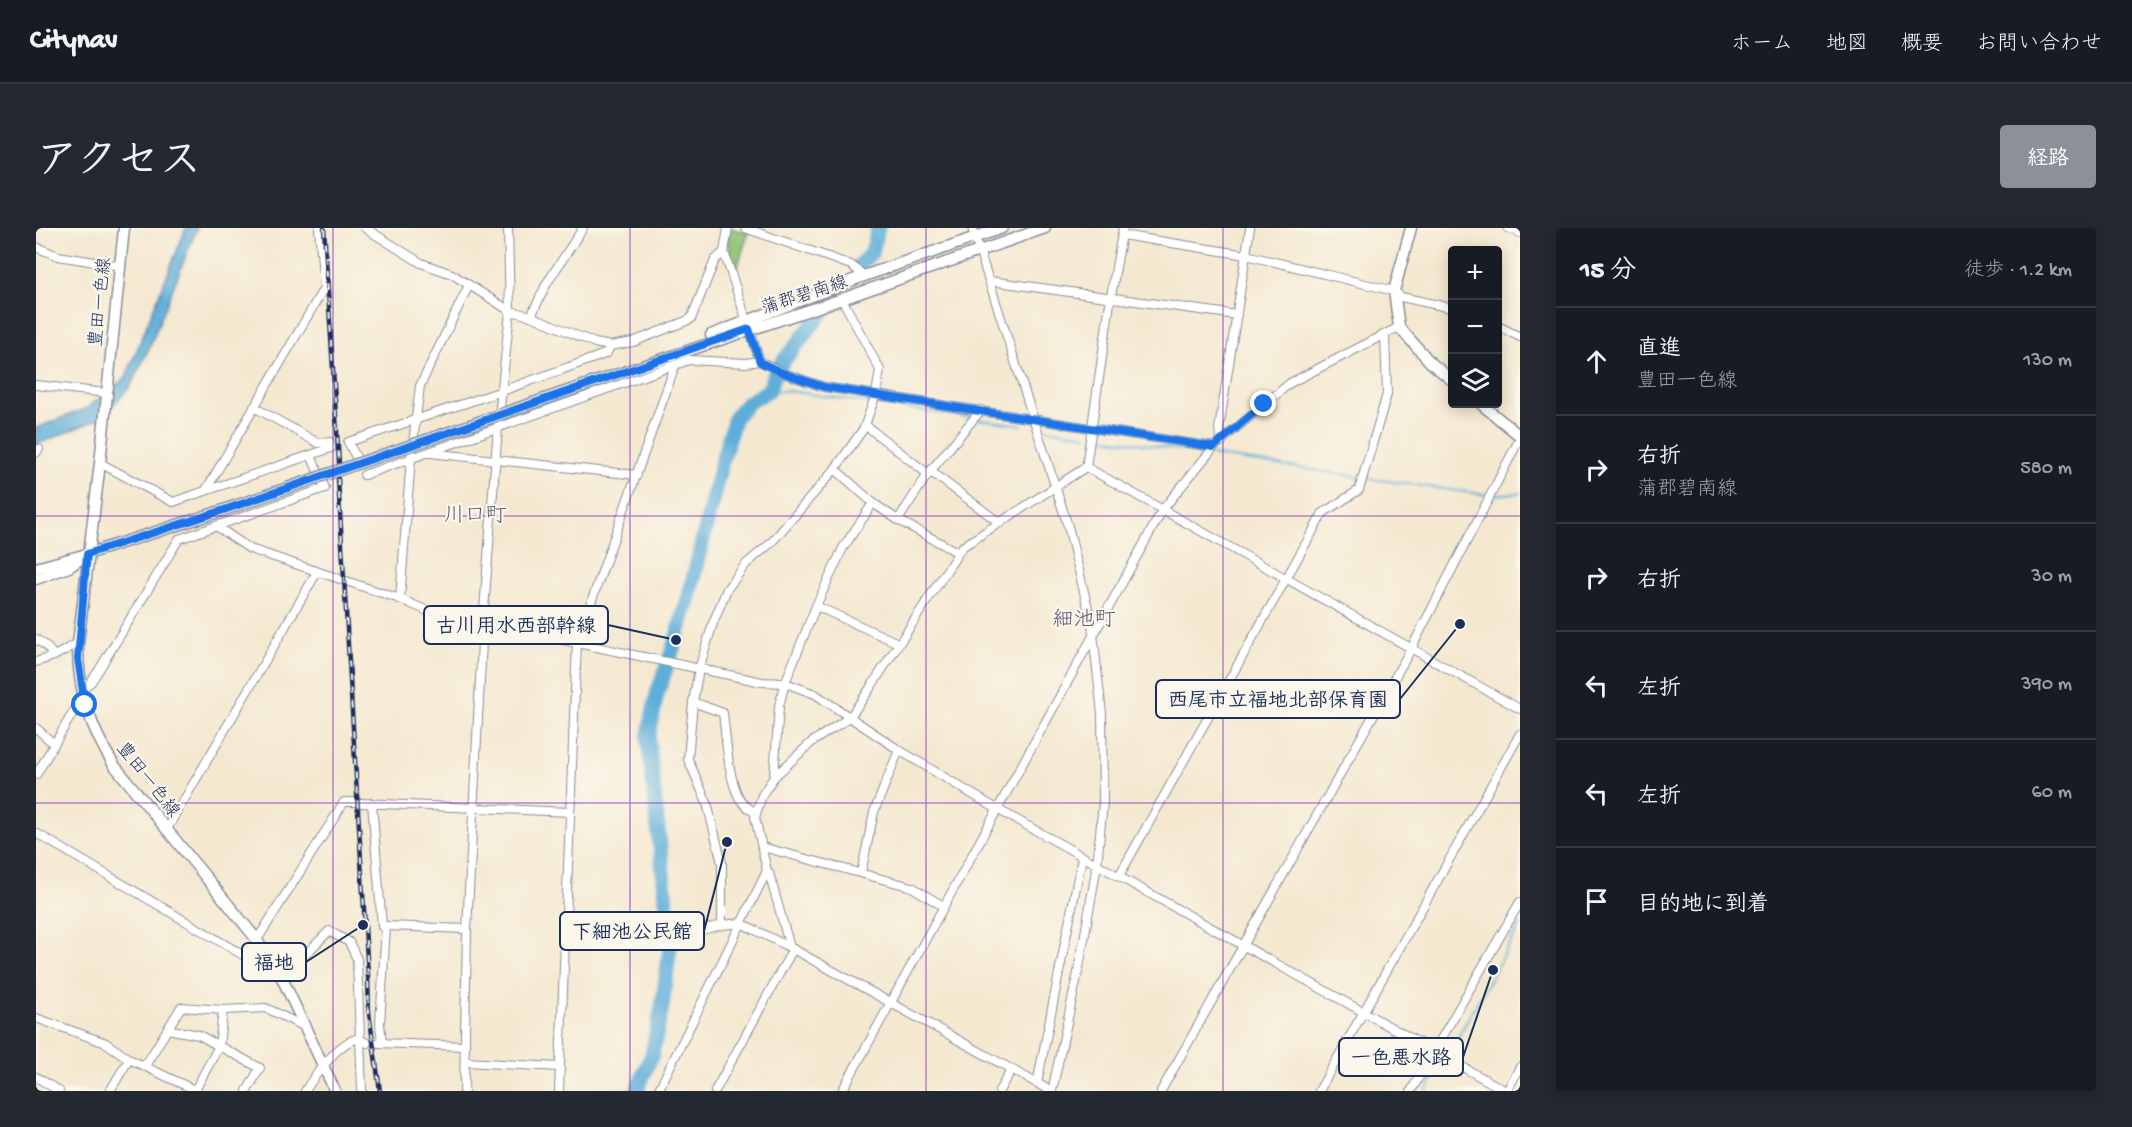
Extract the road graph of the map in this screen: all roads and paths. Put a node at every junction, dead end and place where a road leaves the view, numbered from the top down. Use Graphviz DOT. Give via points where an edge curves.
graph roads {
  1 [pos="124,228"];
  2 [pos="319,228"];
  3 [pos="365,228"];
  4 [pos="508,228"];
  5 [pos="583,228"];
  6 [pos="728,228"];
  7 [pos="745,228"];
  8 [pos="1002,228"];
  9 [pos="1045,228"];
  10 [pos="1250,228"];
  11 [pos="1411,228"];
  12 [pos="1508,228"];
  13 [pos="1123,231"];
  14 [pos="973,233"];
  15 [pos="1520,233"];
  16 [pos="36,247"];
  17 [pos="979,250"];
  18 [pos="724,252"];
  19 [pos="1246,255"];
  20 [pos="120,266"];
  21 [pos="861,277"];
  22 [pos="990,281"];
  23 [pos="469,285"];
  24 [pos="1394,291"];
  25 [pos="1111,296"];
  26 [pos="842,299"];
  27 [pos="1448,307"];
  28 [pos="510,311"];
  29 [pos="1237,315"];
  30 [pos="531,316"];
  31 [pos="748,325"];
  32 [pos="1399,327"];
  33 [pos="1502,328"];
  34 [pos="1385,335"];
  35 [pos="1520,337"];
  36 [pos="610,346"];
  37 [pos="760,362"];
  38 [pos="675,366"];
  39 [pos="1448,377"];
  40 [pos="36,385"];
  41 [pos="502,391"];
  42 [pos="106,393"];
  43 [pos="875,396"];
  44 [pos="254,407"];
  45 [pos="1486,408"];
  46 [pos="979,412"];
  47 [pos="1033,418"];
  48 [pos="415,420"];
  49 [pos="865,425"];
  50 [pos="498,427"];
  51 [pos="1091,433"];
  52 [pos="1520,437"];
  53 [pos="1216,446"];
  54 [pos="427,452"];
  55 [pos="311,454"];
  56 [pos="356,458"];
  57 [pos="411,458"];
  58 [pos="496,460"];
  59 [pos="100,463"];
  60 [pos="1086,467"];
  61 [pos="835,470"];
  62 [pos="928,474"];
  63 [pos="364,475"];
  64 [pos="637,475"];
  65 [pos="1055,487"];
  66 [pos="206,490"];
  67 [pos="873,503"];
  68 [pos="1163,509"];
  69 [pos="898,520"];
  70 [pos="1000,523"];
  71 [pos="216,526"];
  72 [pos="957,552"];
  73 [pos="87,554"];
  74 [pos="36,568"];
  75 [pos="317,572"];
  76 [pos="1287,578"];
  77 [pos="36,579"];
  78 [pos="400,599"];
  79 [pos="816,606"];
  80 [pos="483,623"];
  81 [pos="1093,635"];
  82 [pos="36,639"];
  83 [pos="578,642"];
  84 [pos="78,643"];
  85 [pos="898,643"];
  86 [pos="1412,647"];
  87 [pos="54,656"];
  88 [pos="36,662"];
  89 [pos="699,669"];
  90 [pos="785,683"];
  91 [pos="82,689"];
  92 [pos="693,702"];
  93 [pos="85,705"];
  94 [pos="1520,709"];
  95 [pos="850,717"];
  96 [pos="36,728"];
  97 [pos="1520,734"];
  98 [pos="54,744"];
  99 [pos="899,750"];
  100 [pos="36,776"];
  101 [pos="774,777"];
  102 [pos="372,803"];
  103 [pos="474,808"];
  104 [pos="997,809"];
  105 [pos="570,812"];
  106 [pos="756,813"];
  107 [pos="167,829"];
  108 [pos="36,833"];
  109 [pos="762,847"];
  110 [pos="1082,857"];
  111 [pos="1097,865"];
  112 [pos="767,871"];
  113 [pos="861,873"];
  114 [pos="1119,876"];
  115 [pos="1520,902"];
  116 [pos="943,906"];
  117 [pos="741,924"];
  118 [pos="722,925"];
  119 [pos="386,926"];
  120 [pos="467,930"];
  121 [pos="565,935"];
  122 [pos="257,940"];
  123 [pos="1243,943"];
  124 [pos="791,948"];
  125 [pos="282,978"];
  126 [pos="889,1003"];
  127 [pos="223,1010"];
  128 [pos="1363,1012"];
  129 [pos="36,1018"];
  130 [pos="303,1026"];
  131 [pos="167,1029"];
  132 [pos="371,1042"];
  133 [pos="219,1046"];
  134 [pos="465,1046"];
  135 [pos="1434,1051"];
  136 [pos="129,1059"];
  137 [pos="465,1062"];
  138 [pos="323,1064"];
  139 [pos="145,1066"];
  140 [pos="560,1067"];
  141 [pos="1520,1067"];
  142 [pos="1011,1070"];
  143 [pos="36,1077"];
  144 [pos="1036,1084"];
  145 [pos="196,1090"];
  146 [pos="59,1091"];
  147 [pos="110,1091"];
  148 [pos="247,1091"];
  149 [pos="305,1091"];
  150 [pos="335,1091"];
  151 [pos="362,1091"];
  152 [pos="464,1091"];
  153 [pos="559,1091"];
  154 [pos="658,1091"];
  155 [pos="715,1091"];
  156 [pos="842,1091"];
  157 [pos="999,1091"];
  158 [pos="1052,1091"];
  159 [pos="1161,1091"];
  160 [pos="1319,1091"];
  161 [pos="1411,1091"];
  162 [pos="1506,1091"];
  1 -- 20 [label="main road, 豊田一色線"];
  2 -- 44 [label="street" via="324,288"];
  3 -- 23 [label="street" via="421,263"];
  4 -- 28 [label="street"];
  5 -- 30 [label="street" via="547,283"];
  6 -- 18 [label="street"];
  7 -- 21 [label="street" via="851,265"];
  8 -- 14 [label="main road, 蒲郡碧南線"];
  9 -- 17 [label="main road, 蒲郡碧南線"];
  10 -- 19 [label="street"];
  11 -- 24 [label="main road"];
  12 -- 15 [label="street"];
  13 -- 19 [label="street"];
  13 -- 25 [label="street"];
  14 -- 17 [label="street"];
  14 -- 21 [label="main road, 蒲郡碧南線"];
  16 -- 20 [label="street" via="58,256"];
  17 -- 22 [label="street"];
  17 -- 26 [label="main road, 蒲郡碧南線"];
  18 -- 31 [label="street"];
  18 -- 36 [label="street" via="715,260 692,319 633,342"];
  19 -- 24 [label="street"];
  19 -- 29 [label="street"];
  20 -- 42 [label="main road, 豊田一色線"];
  21 -- 31 [label="main road, 蒲郡碧南線"];
  22 -- 25 [label="street"];
  22 -- 47 [label="street"];
  23 -- 28 [label="street"];
  23 -- 48 [label="street" via="420,386"];
  24 -- 27 [label="street" via="1401,297"];
  24 -- 32 [label="main road"];
  25 -- 29 [label="street"];
  25 -- 51 [label="street"];
  26 -- 31 [label="main road, 蒲郡碧南線"];
  26 -- 43 [label="street" via="880,370"];
  28 -- 30 [label="street"];
  28 -- 41 [label="street"];
  29 -- 53 [label="street"];
  30 -- 36 [label="street"];
  31 -- 37 [label="street"];
  31 -- 73 [label="main road, 蒲郡碧南線, bridge" via="215,513"];
  32 -- 34 [label="street"];
  32 -- 39 [label="main road"];
  33 -- 35 [label="street"];
  34 -- 53 [label="street" via="1290,383"];
  34 -- 76 [label="street" via="1387,394 1359,490 1323,513"];
  36 -- 41 [label="street" via="607,353"];
  37 -- 38 [label="street" via="689,360"];
  37 -- 43 [label="street" via="824,387"];
  38 -- 50 [label="street"];
  38 -- 64 [label="street"];
  40 -- 42 [label="street"];
  41 -- 48 [label="street"];
  41 -- 50 [label="street"];
  42 -- 59 [label="main road, 豊田一色線"];
  43 -- 46 [label="street"];
  43 -- 49 [label="street"];
  44 -- 55 [label="street" via="318,443 330,442 331,448"];
  44 -- 66 [label="street"];
  45 -- 52 [label="main road"];
  46 -- 47 [label="street"];
  46 -- 62 [label="street"];
  47 -- 51 [label="street"];
  47 -- 65 [label="street"];
  48 -- 56 [label="street" via="348,442"];
  48 -- 57 [label="street"];
  49 -- 61 [label="street"];
  49 -- 62 [label="street"];
  50 -- 54 [label="street"];
  50 -- 58 [label="street"];
  51 -- 53 [label="street"];
  51 -- 60 [label="street"];
  52 -- 86 [label="street"];
  53 -- 68 [label="street"];
  54 -- 57 [label="street"];
  54 -- 58 [label="street"];
  55 -- 66 [label="street"];
  55 -- 71 [label="street" via="325,488"];
  57 -- 63 [label="street"];
  57 -- 78 [label="street"];
  58 -- 64 [label="street"];
  58 -- 80 [label="street"];
  59 -- 66 [label="street" via="173,502"];
  59 -- 73 [label="main road, 豊田一色線"];
  60 -- 65 [label="street"];
  60 -- 68 [label="street"];
  61 -- 67 [label="street"];
  61 -- 89 [label="street" via="727,589"];
  62 -- 69 [label="street"];
  62 -- 70 [label="street" via="934,474"];
  64 -- 83 [label="street"];
  65 -- 70 [label="street"];
  65 -- 81 [label="street" via="1084,585"];
  67 -- 69 [label="street"];
  67 -- 79 [label="street" via="843,548"];
  68 -- 76 [label="street"];
  68 -- 81 [label="street"];
  69 -- 72 [label="street"];
  70 -- 72 [label="street"];
  71 -- 75 [label="street" via="250,549"];
  71 -- 91 [label="street" via="179,539 97,673"];
  72 -- 85 [label="street"];
  73 -- 74 [label="main road, 蒲郡碧南線"];
  73 -- 77 [label="main road, 蒲郡碧南線" via="69,567"];
  73 -- 84 [label="main road, 豊田一色線"];
  75 -- 78 [label="street"];
  75 -- 107 [label="street"];
  76 -- 86 [label="street"];
  76 -- 114 [label="street"];
  78 -- 80 [label="street" via="451,621"];
  79 -- 85 [label="street"];
  79 -- 90 [label="street"];
  80 -- 83 [label="street"];
  80 -- 103 [label="street"];
  81 -- 104 [label="street"];
  81 -- 111 [label="street" via="1102,714 1103,768"];
  82 -- 87 [label="street"];
  83 -- 89 [label="street"];
  83 -- 105 [label="street"];
  84 -- 87 [label="street"];
  84 -- 91 [label="main road, 豊田一色線"];
  85 -- 95 [label="street"];
  86 -- 94 [label="street"];
  86 -- 123 [label="street"];
  87 -- 88 [label="street"];
  89 -- 90 [label="street"];
  89 -- 92 [label="street"];
  90 -- 95 [label="street" via="815,694"];
  90 -- 101 [label="street" via="779,706"];
  91 -- 93 [label="main road, 豊田一色線"];
  92 -- 106 [label="street" via="723,713 729,769 740,798"];
  92 -- 118 [label="street" via="688,759 707,803 722,863"];
  93 -- 98 [label="street" via="75,709"];
  93 -- 107 [label="main road, 豊田一色線" via="114,765"];
  95 -- 99 [label="street"];
  95 -- 101 [label="street" via="812,742"];
  96 -- 98 [label="street"];
  97 -- 128 [label="street"];
  98 -- 100 [label="street"];
  99 -- 104 [label="street"];
  99 -- 113 [label="street" via="874,812"];
  101 -- 106 [label="street"];
  102 -- 103 [label="street"];
  102 -- 119 [label="street" via="382,926"];
  102 -- 122 [label="street" via="344,802"];
  103 -- 105 [label="street"];
  103 -- 120 [label="street"];
  104 -- 110 [label="street"];
  104 -- 116 [label="street"];
  105 -- 121 [label="street"];
  106 -- 109 [label="street"];
  107 -- 122 [label="main road, 豊田一色線"];
  108 -- 125 [label="street"];
  109 -- 112 [label="street"];
  109 -- 113 [label="street"];
  110 -- 111 [label="street"];
  110 -- 144 [label="street"];
  111 -- 114 [label="street"];
  111 -- 158 [label="street"];
  112 -- 117 [label="street"];
  112 -- 124 [label="street"];
  113 -- 116 [label="street" via="912,887"];
  114 -- 123 [label="street"];
  115 -- 135 [label="street"];
  116 -- 126 [label="street"];
  117 -- 118 [label="street"];
  117 -- 124 [label="street"];
  117 -- 154 [label="street"];
  118 -- 121 [label="street" via="664,939"];
  119 -- 120 [label="street"];
  119 -- 132 [label="street" via="380,1023"];
  120 -- 134 [label="street"];
  121 -- 140 [label="street"];
  122 -- 125 [label="main road, 豊田一色線"];
  123 -- 128 [label="street"];
  123 -- 159 [label="street"];
  124 -- 126 [label="street"];
  124 -- 155 [label="street"];
  125 -- 130 [label="main road, 豊田一色線"];
  125 -- 132 [label="street" via="329,931 349,942 357,959"];
  126 -- 142 [label="street"];
  126 -- 156 [label="street"];
  127 -- 130 [label="street" via="266,1008"];
  127 -- 131 [label="street" via="181,1007"];
  127 -- 133 [label="street"];
  128 -- 135 [label="street"];
  128 -- 160 [label="street"];
  129 -- 136 [label="street" via="106,1043"];
  130 -- 138 [label="main road, 豊田一色線"];
  131 -- 133 [label="street" via="199,1035"];
  131 -- 139 [label="street"];
  132 -- 134 [label="street"];
  132 -- 138 [label="street" via="355,1040"];
  132 -- 151 [label="street"];
  133 -- 145 [label="street"];
  133 -- 148 [label="street" via="260,1068"];
  134 -- 137 [label="street"];
  135 -- 161 [label="street"];
  135 -- 162 [label="street"];
  136 -- 139 [label="street"];
  136 -- 147 [label="street"];
  137 -- 140 [label="street"];
  137 -- 152 [label="street"];
  138 -- 149 [label="street"];
  138 -- 150 [label="main road, 豊田一色線"];
  139 -- 145 [label="street"];
  140 -- 153 [label="street"];
  141 -- 162 [label="street"];
  142 -- 144 [label="street"];
  142 -- 157 [label="street"];
  143 -- 146 [label="street"];
  144 -- 158 [label="street"];
}
